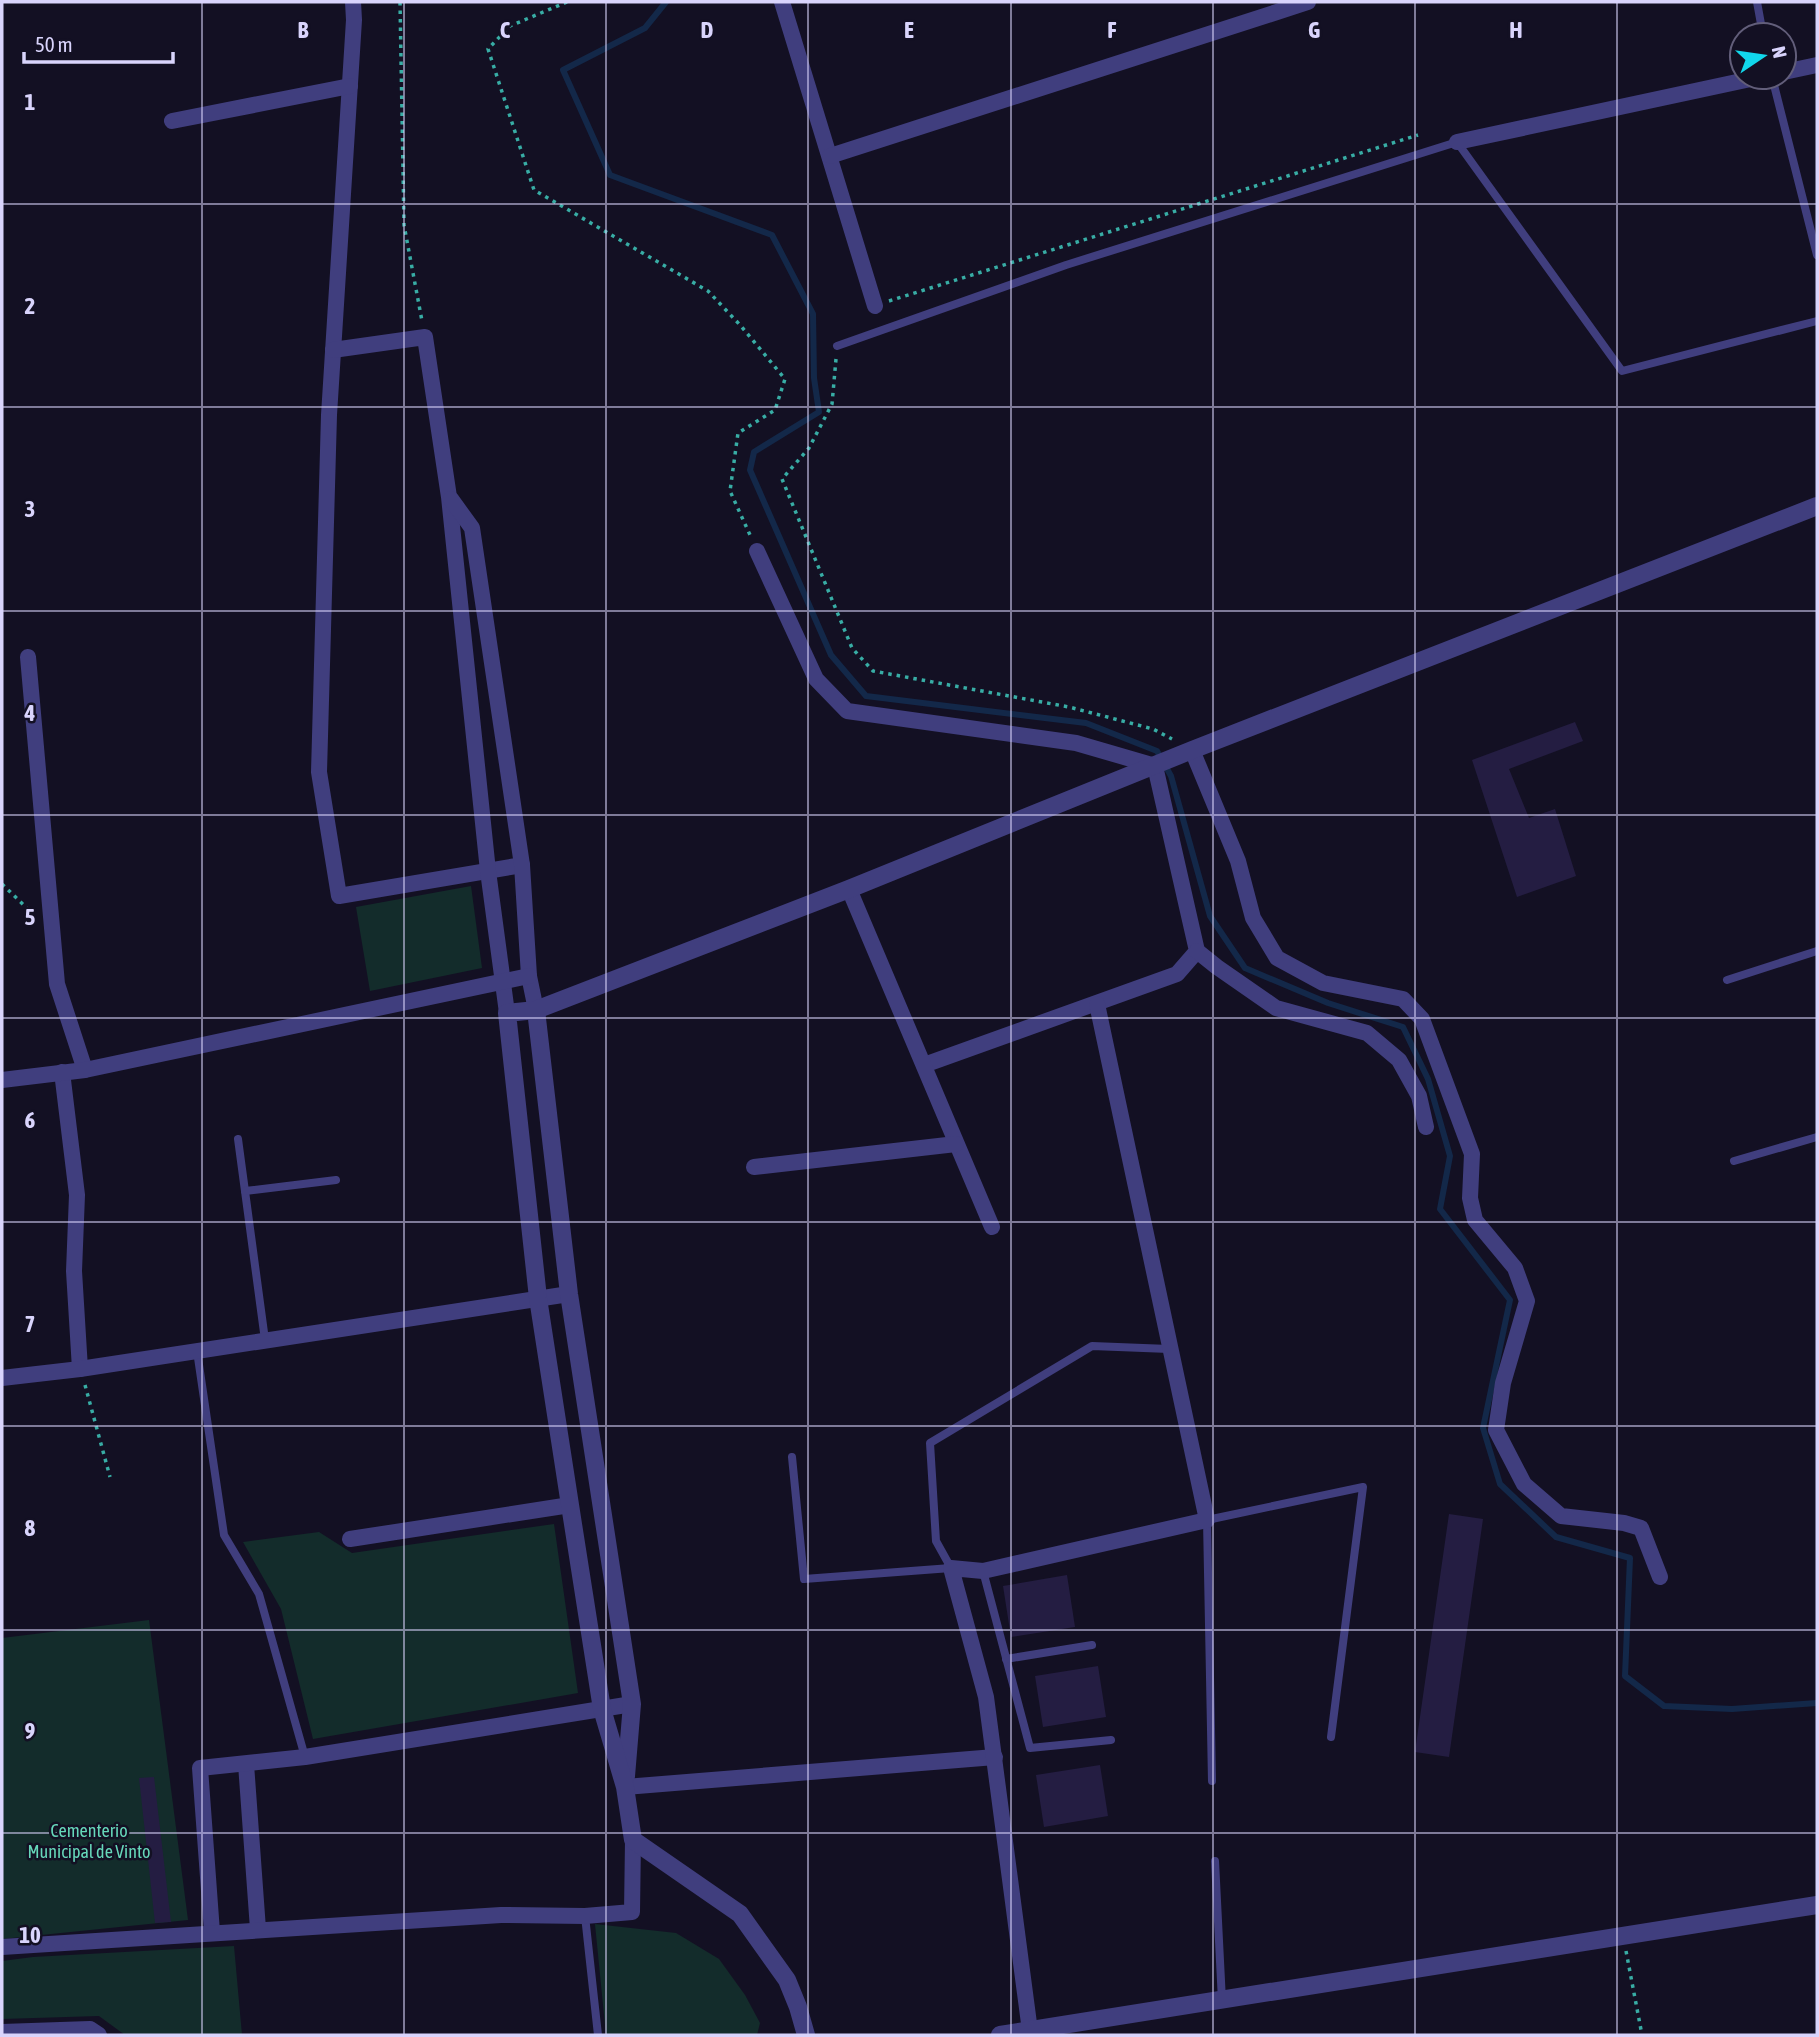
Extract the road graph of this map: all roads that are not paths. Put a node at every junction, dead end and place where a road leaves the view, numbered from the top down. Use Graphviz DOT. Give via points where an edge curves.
graph roads {
  1 [pos="353,2"];
  2 [pos="782,2"];
  3 [pos="1308,2"];
  4 [pos="1757,2"];
  5 [pos="1760,21"];
  6 [pos="1817,65"];
  7 [pos="1798,69"];
  8 [pos="1728,84"];
  9 [pos="350,86"];
  10 [pos="1776,91"];
  11 [pos="172,121"];
  12 [pos="1457,142"];
  13 [pos="830,156"];
  14 [pos="1817,255"];
  15 [pos="875,306"];
  16 [pos="1817,321"];
  17 [pos="837,346"];
  18 [pos="333,350"];
  19 [pos="449,498"];
  20 [pos="1817,506"];
  21 [pos="757,551"];
  22 [pos="28,657"];
  23 [pos="1192,750"];
  24 [pos="1161,764"];
  25 [pos="522,865"];
  26 [pos="488,871"];
  27 [pos="849,889"];
  28 [pos="1197,951"];
  29 [pos="1817,951"];
  30 [pos="529,976"];
  31 [pos="503,980"];
  32 [pos="1727,980"];
  33 [pos="1097,1004"];
  34 [pos="536,1010"];
  35 [pos="507,1013"];
  36 [pos="924,1065"];
  37 [pos="85,1070"];
  38 [pos="62,1072"];
  39 [pos="2,1080"];
  40 [pos="1426,1127"];
  41 [pos="1817,1137"];
  42 [pos="238,1139"];
  43 [pos="956,1144"];
  44 [pos="1734,1161"];
  45 [pos="754,1167"];
  46 [pos="336,1181"];
  47 [pos="245,1191"];
  48 [pos="992,1227"];
  49 [pos="569,1294"];
  50 [pos="538,1298"];
  51 [pos="265,1341"];
  52 [pos="1169,1349"];
  53 [pos="197,1351"];
  54 [pos="80,1369"];
  55 [pos="2,1378"];
  56 [pos="792,1457"];
  57 [pos="569,1505"];
  58 [pos="1207,1520"];
  59 [pos="350,1539"];
  60 [pos="951,1568"];
  61 [pos="983,1571"];
  62 [pos="1660,1577"];
  63 [pos="1092,1645"];
  64 [pos="1006,1659"];
  65 [pos="632,1704"];
  66 [pos="602,1709"];
  67 [pos="1331,1737"];
  68 [pos="1111,1740"];
  69 [pos="305,1757"];
  70 [pos="995,1757"];
  71 [pos="246,1764"];
  72 [pos="1212,1781"];
  73 [pos="625,1787"];
  74 [pos="633,1840"];
  75 [pos="1214,1861"];
  76 [pos="1817,1905"];
  77 [pos="585,1916"];
  78 [pos="258,1929"];
  79 [pos="212,1932"];
  80 [pos="2,1947"];
  81 [pos="1222,2001"];
  82 [pos="1030,2031"];
  83 [pos="13,2033"];
  84 [pos="99,2035"];
  85 [pos="598,2035"];
  86 [pos="806,2035"];
  87 [pos="1000,2035"];
  1 -- 9 [label="street"];
  2 -- 13 [label="street"];
  3 -- 13 [label="street"];
  4 -- 5 [label="lane"];
  6 -- 7 [label="street"];
  8 -- 12 [label="street"];
  9 -- 11 [label="street"];
  9 -- 18 [label="street"];
  10 -- 14 [label="lane"];
  12 -- 16 [label="lane" via="1622,372"];
  12 -- 17 [label="lane" via="1066,265"];
  13 -- 15 [label="street"];
  18 -- 19 [label="street" via="425,337"];
  18 -- 26 [label="street" via="319,772 339,896"];
  19 -- 25 [label="street" via="472,528"];
  19 -- 26 [label="street"];
  20 -- 23 [label="street"];
  21 -- 24 [label="street" via="816,679 847,711 1076,743"];
  22 -- 37 [label="street" via="57,984"];
  23 -- 24 [label="street"];
  23 -- 62 [label="street" via="1238,861 1252,918 1277,958 1322,984 1403,999 1422,1018 1472,1154 1470,1198 1475,1220 1515,1268 1527,1301 1503,1383 1496,1430 1524,1485 1561,1516 1641,1528"];
  24 -- 27 [label="street"];
  24 -- 28 [label="street"];
  25 -- 26 [label="street"];
  25 -- 30 [label="street"];
  26 -- 31 [label="street"];
  27 -- 34 [label="street"];
  27 -- 36 [label="street"];
  28 -- 33 [label="street" via="1177,974"];
  28 -- 40 [label="street" via="1276,1008 1367,1033 1399,1060 1419,1096"];
  29 -- 32 [label="lane"];
  30 -- 31 [label="street"];
  30 -- 34 [label="street"];
  31 -- 35 [label="street"];
  31 -- 37 [label="street"];
  33 -- 36 [label="street"];
  33 -- 52 [label="street"];
  34 -- 35 [label="street"];
  34 -- 49 [label="street"];
  35 -- 50 [label="street"];
  36 -- 43 [label="street"];
  37 -- 38 [label="street"];
  38 -- 39 [label="street"];
  38 -- 54 [label="street" via="77,1195 74,1271"];
  41 -- 44 [label="lane"];
  42 -- 47 [label="lane"];
  43 -- 45 [label="street"];
  43 -- 48 [label="street"];
  46 -- 47 [label="lane"];
  47 -- 51 [label="lane"];
  49 -- 50 [label="street"];
  49 -- 65 [label="street"];
  50 -- 51 [label="street"];
  50 -- 57 [label="street"];
  51 -- 53 [label="street"];
  52 -- 58 [label="street"];
  52 -- 60 [label="lane" via="1092,1346 930,1443 936,1541"];
  53 -- 54 [label="street"];
  53 -- 69 [label="lane" via="224,1535 259,1594"];
  54 -- 55 [label="street"];
  56 -- 60 [label="lane" via="804,1578"];
  57 -- 59 [label="street"];
  57 -- 66 [label="street"];
  58 -- 61 [label="street"];
  58 -- 67 [label="lane" via="1363,1487"];
  58 -- 72 [label="lane"];
  60 -- 61 [label="street"];
  60 -- 70 [label="street" via="986,1696"];
  61 -- 64 [label="lane"];
  63 -- 64 [label="lane"];
  64 -- 68 [label="lane" via="1030,1748"];
  65 -- 66 [label="street"];
  65 -- 73 [label="street"];
  66 -- 69 [label="street"];
  66 -- 73 [label="street"];
  69 -- 71 [label="street"];
  70 -- 73 [label="street"];
  70 -- 82 [label="street"];
  71 -- 78 [label="street"];
  71 -- 79 [label="street" via="201,1768"];
  73 -- 74 [label="street"];
  74 -- 77 [label="street" via="632,1912"];
  74 -- 86 [label="street" via="740,1914 787,1980"];
  75 -- 81 [label="lane"];
  76 -- 81 [label="street"];
  77 -- 78 [label="street" via="501,1915"];
  77 -- 85 [label="lane"];
  78 -- 79 [label="street"];
  79 -- 80 [label="street"];
  81 -- 82 [label="street"];
  82 -- 87 [label="street"];
  83 -- 84 [label="street" via="90,2029"];
}
